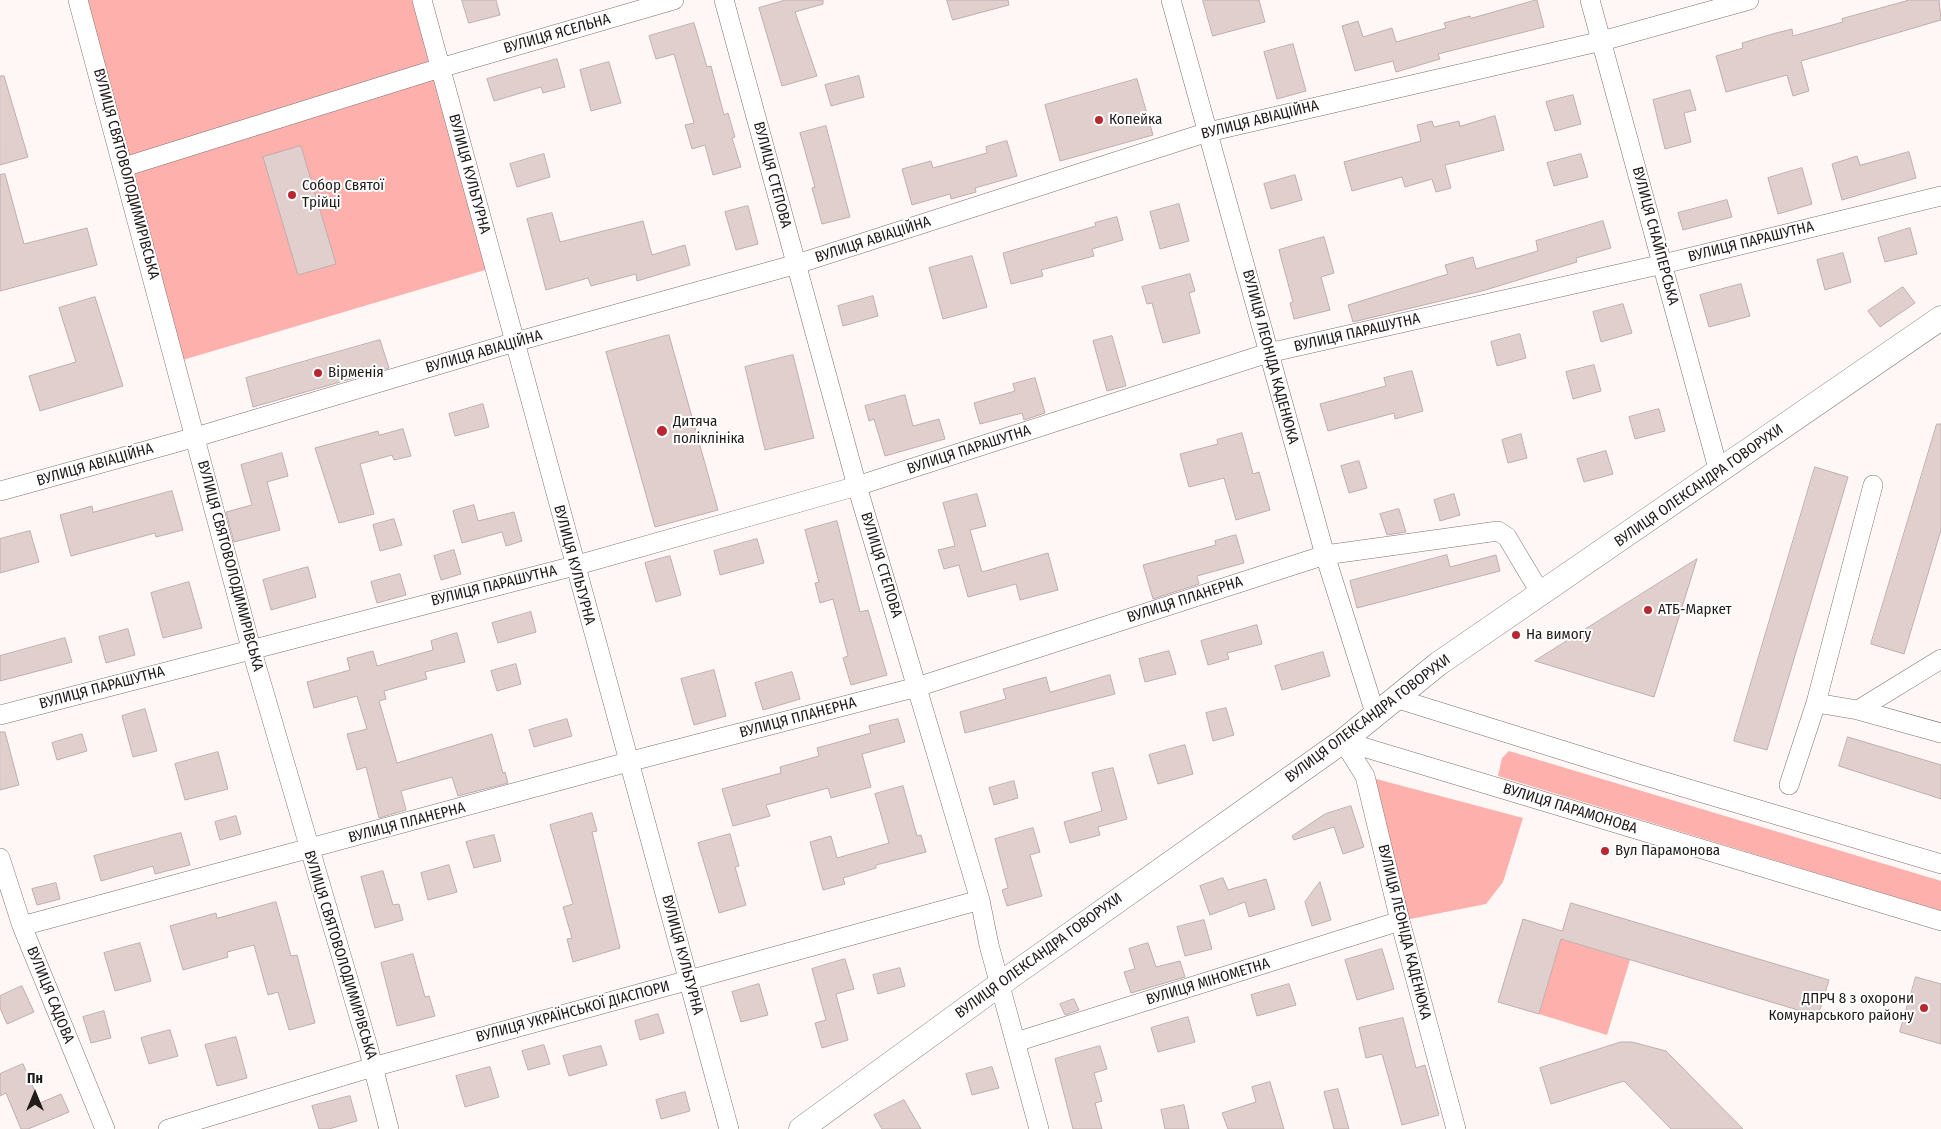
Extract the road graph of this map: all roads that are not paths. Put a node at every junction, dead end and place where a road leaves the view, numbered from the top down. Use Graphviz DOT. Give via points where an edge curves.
graph roads {
  1 [pos="78,0"];
  2 [pos="422,0"];
  3 [pos="674,0"];
  4 [pos="724,0"];
  5 [pos="1171,0"];
  6 [pos="1590,0"];
  7 [pos="1749,0"];
  8 [pos="1602,41"];
  9 [pos="440,68"];
  10 [pos="1208,132"];
  11 [pos="124,167"];
  12 [pos="1941,196"];
  13 [pos="797,264"];
  14 [pos="1664,264"];
  15 [pos="1941,318"];
  16 [pos="515,342"];
  17 [pos="1268,353"];
  18 [pos="196,437"];
  19 [pos="1719,472"];
  20 [pos="1873,485"];
  21 [pos="858,486"];
  22 [pos="0,491"];
  23 [pos="1325,555"];
  24 [pos="574,566"];
  25 [pos="1541,594"];
  26 [pos="250,648"];
  27 [pos="1941,659"];
  28 [pos="918,687"];
  29 [pos="1395,698"];
  30 [pos="1816,703"];
  31 [pos="1858,710"];
  32 [pos="1375,713"];
  33 [pos="0,715"];
  34 [pos="1941,733"];
  35 [pos="1343,741"];
  36 [pos="628,762"];
  37 [pos="1789,785"];
  38 [pos="309,850"];
  39 [pos="0,858"];
  40 [pos="1941,864"];
  41 [pos="980,900"];
  42 [pos="1941,920"];
  43 [pos="1400,922"];
  44 [pos="22,926"];
  45 [pos="689,980"];
  46 [pos="1000,984"];
  47 [pos="1016,1042"];
  48 [pos="373,1067"];
  49 [pos="105,1129"];
  50 [pos="168,1129"];
  51 [pos="389,1129"];
  52 [pos="729,1129"];
  53 [pos="801,1129"];
  54 [pos="1039,1129"];
  55 [pos="1456,1129"];
  1 -- 11 [label="street, ВУЛИЦЯ СВЯТОВОЛОДИМИРІВСЬКА"];
  2 -- 9 [label="street, ВУЛИЦЯ КУЛЬТУРНА"];
  3 -- 9 [label="street, ВУЛИЦЯ ЯСЕЛЬНА"];
  4 -- 13 [label="street, ВУЛИЦЯ СТЕПОВА"];
  5 -- 10 [label="street, ВУЛИЦЯ ЛЕОНІДА КАДЕНЮКА"];
  6 -- 8 [label="street, ВУЛИЦЯ СНАЙПЕРСЬКА"];
  7 -- 8 [label="street, ВУЛИЦЯ АВІАЦІЙНА"];
  8 -- 10 [label="street, ВУЛИЦЯ АВІАЦІЙНА"];
  8 -- 14 [label="street, ВУЛИЦЯ СНАЙПЕРСЬКА"];
  9 -- 11 [label="street, ВУЛИЦЯ ЯСЕЛЬНА"];
  9 -- 16 [label="street, ВУЛИЦЯ КУЛЬТУРНА"];
  10 -- 13 [label="street, ВУЛИЦЯ АВІАЦІЙНА"];
  10 -- 17 [label="street, ВУЛИЦЯ ЛЕОНІДА КАДЕНЮКА"];
  11 -- 18 [label="street, ВУЛИЦЯ СВЯТОВОЛОДИМИРІВСЬКА"];
  12 -- 14 [label="street, ВУЛИЦЯ ПАРАШУТНА"];
  13 -- 16 [label="street, ВУЛИЦЯ АВІАЦІЙНА"];
  13 -- 21 [label="street, ВУЛИЦЯ СТЕПОВА"];
  14 -- 17 [label="street, ВУЛИЦЯ ПАРАШУТНА"];
  14 -- 19 [label="street, ВУЛИЦЯ СНАЙПЕРСЬКА"];
  15 -- 19 [label="main road, ВУЛИЦЯ ОЛЕКСАНДРА ГОВОРУХИ"];
  16 -- 18 [label="street, ВУЛИЦЯ АВІАЦІЙНА"];
  16 -- 24 [label="street, ВУЛИЦЯ КУЛЬТУРНА"];
  17 -- 21 [label="street, ВУЛИЦЯ ПАРАШУТНА"];
  17 -- 23 [label="street, ВУЛИЦЯ ЛЕОНІДА КАДЕНЮКА"];
  18 -- 22 [label="street, ВУЛИЦЯ АВІАЦІЙНА"];
  18 -- 26 [label="street, ВУЛИЦЯ СВЯТОВОЛОДИМИРІВСЬКА"];
  19 -- 25 [label="main road, ВУЛИЦЯ ОЛЕКСАНДРА ГОВОРУХИ"];
  20 -- 30 [label="street"];
  21 -- 24 [label="street, ВУЛИЦЯ ПАРАШУТНА"];
  21 -- 28 [label="street, ВУЛИЦЯ СТЕПОВА"];
  23 -- 25 [label="street, ВУЛИЦЯ ПЛАНЕРНА" via="1498,531 1507,537"];
  23 -- 28 [label="street, ВУЛИЦЯ ПЛАНЕРНА"];
  23 -- 32 [label="street, ВУЛИЦЯ ЛЕОНІДА КАДЕНЮКА"];
  24 -- 26 [label="street, ВУЛИЦЯ ПАРАШУТНА"];
  24 -- 36 [label="street, ВУЛИЦЯ КУЛЬТУРНА"];
  25 -- 29 [label="main road, ВУЛИЦЯ ОЛЕКСАНДРА ГОВОРУХИ" via="1438,664"];
  26 -- 33 [label="street, ВУЛИЦЯ ПАРАШУТНА"];
  26 -- 38 [label="street, ВУЛИЦЯ СВЯТОВОЛОДИМИРІВСЬКА"];
  27 -- 31 [label="street"];
  28 -- 36 [label="street, ВУЛИЦЯ ПЛАНЕРНА"];
  28 -- 41 [label="street, ВУЛИЦЯ СТЕПОВА"];
  29 -- 32 [label="main road, ВУЛИЦЯ ОЛЕКСАНДРА ГОВОРУХИ"];
  29 -- 40 [label="street"];
  30 -- 31 [label="street"];
  30 -- 37 [label="street"];
  31 -- 34 [label="street"];
  32 -- 35 [label="main road, ВУЛИЦЯ ОЛЕКСАНДРА ГОВОРУХИ"];
  35 -- 42 [label="street, ВУЛИЦЯ ПАРАМОНОВА"];
  35 -- 43 [label="street, ВУЛИЦЯ ЛЕОНІДА КАДЕНЮКА" via="1365,776"];
  35 -- 46 [label="main road, ВУЛИЦЯ ОЛЕКСАНДРА ГОВОРУХИ"];
  36 -- 38 [label="street, ВУЛИЦЯ ПЛАНЕРНА"];
  36 -- 45 [label="street, ВУЛИЦЯ КУЛЬТУРНА"];
  38 -- 44 [label="street, ВУЛИЦЯ ПЛАНЕРНА"];
  38 -- 48 [label="street, ВУЛИЦЯ СВЯТОВОЛОДИМИРІВСЬКА"];
  39 -- 44 [label="street, ВУЛИЦЯ САДОВА"];
  41 -- 45 [label="street, ВУЛИЦЯ УКРАЇНСЬКОЇ ДІАСПОРИ"];
  41 -- 46 [label="street, ВУЛИЦЯ СТЕПОВА"];
  43 -- 47 [label="street, ВУЛИЦЯ МІНОМЕТНА"];
  43 -- 55 [label="street, ВУЛИЦЯ ЛЕОНІДА КАДЕНЮКА"];
  44 -- 49 [label="street, ВУЛИЦЯ САДОВА"];
  45 -- 48 [label="street, ВУЛИЦЯ УКРАЇНСЬКОЇ ДІАСПОРИ"];
  45 -- 52 [label="street, ВУЛИЦЯ КУЛЬТУРНА"];
  46 -- 47 [label="street, ВУЛИЦЯ СТЕПОВА"];
  46 -- 53 [label="main road, ВУЛИЦЯ ОЛЕКСАНДРА ГОВОРУХИ"];
  47 -- 54 [label="street, ВУЛИЦЯ СТЕПОВА"];
  48 -- 50 [label="street, ВУЛИЦЯ УКРАЇНСЬКОЇ ДІАСПОРИ"];
  48 -- 51 [label="street, ВУЛИЦЯ СВЯТОВОЛОДИМИРІВСЬКА"];
}
